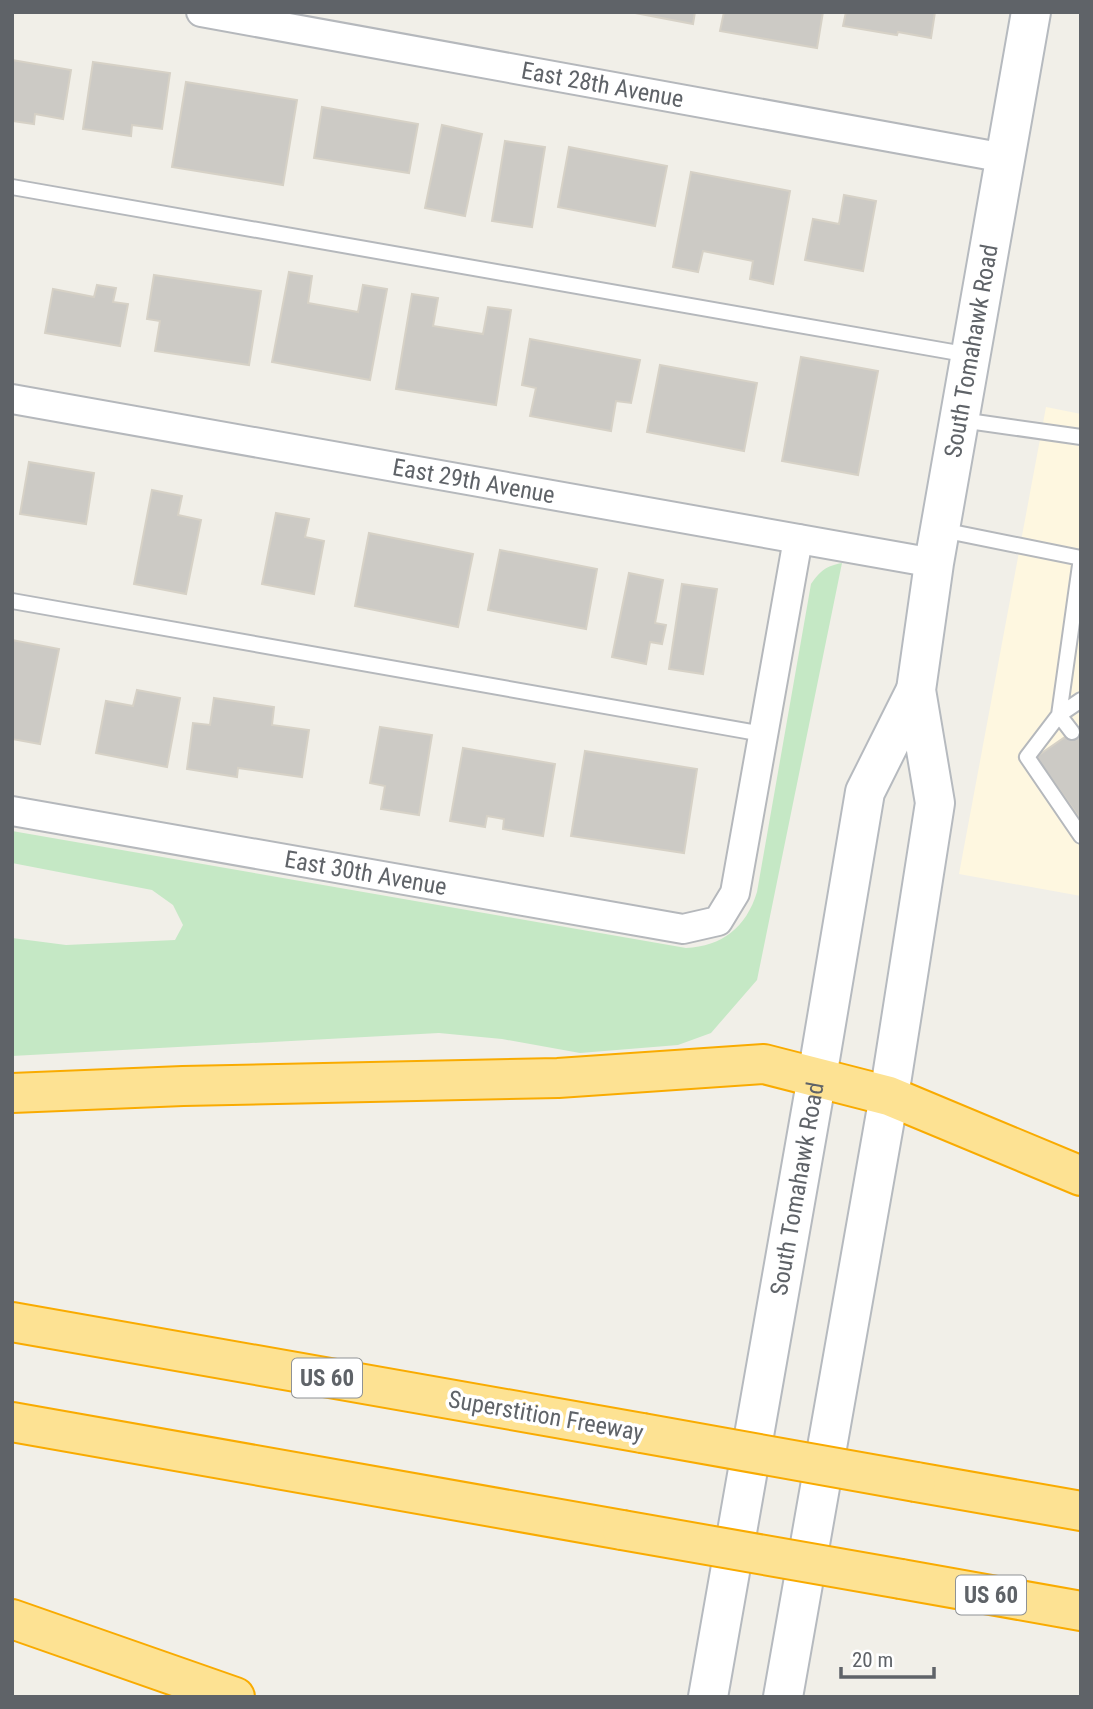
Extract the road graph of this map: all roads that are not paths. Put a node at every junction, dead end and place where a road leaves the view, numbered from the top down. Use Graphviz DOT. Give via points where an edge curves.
graph roads {
  1 [pos="201,12"];
  2 [pos="1031,12"];
  3 [pos="1005,158"];
  4 [pos="12,187"];
  5 [pos="971,355"];
  6 [pos="12,399"];
  7 [pos="959,420"];
  8 [pos="1081,437"];
  9 [pos="798,540"];
  10 [pos="937,547"];
  11 [pos="1081,558"];
  12 [pos="12,601"];
  13 [pos="916,690"];
  14 [pos="1081,700"];
  15 [pos="1059,715"];
  16 [pos="1072,732"];
  17 [pos="763,734"];
  18 [pos="12,811"];
  19 [pos="1081,836"];
  20 [pos="817,1077"];
  21 [pos="12,1093"];
  22 [pos="890,1096"];
  23 [pos="1081,1175"];
  24 [pos="12,1322"];
  25 [pos="12,1422"];
  26 [pos="1081,1511"];
  27 [pos="1081,1611"];
  28 [pos="12,1619"];
  29 [pos="235,1697"];
  30 [pos="708,1697"];
  31 [pos="783,1697"];
  1 -- 3 [label="street, East 28th Avenue"];
  2 -- 3 [label="main road, South Tomahawk Road"];
  3 -- 5 [label="main road, South Tomahawk Road"];
  4 -- 5 [label="lane"];
  5 -- 7 [label="main road, South Tomahawk Road"];
  6 -- 9 [label="street, East 29th Avenue"];
  7 -- 8 [label="lane"];
  7 -- 10 [label="main road, South Tomahawk Road"];
  9 -- 10 [label="street, East 29th Avenue"];
  9 -- 17 [label="street"];
  10 -- 11 [label="lane"];
  10 -- 13 [label="main road, South Tomahawk Road"];
  11 -- 15 [label="lane"];
  12 -- 17 [label="lane"];
  13 -- 20 [label="main road, South Tomahawk Road" via="865,792"];
  13 -- 22 [label="main road, South Tomahawk Road" via="935,803"];
  14 -- 15 [label="lane"];
  15 -- 16 [label="lane"];
  15 -- 19 [label="lane" via="1027,757"];
  17 -- 18 [label="street, East 30th Avenue" via="735,893 718,921 683,929"];
  20 -- 21 [label="highway" via="764,1064 558,1078"];
  20 -- 22 [label="highway"];
  20 -- 30 [label="main road, South Tomahawk Road"];
  22 -- 23 [label="highway"];
  22 -- 31 [label="main road, South Tomahawk Road"];
  24 -- 26 [label="highway, Superstition Freeway / US 60, bridge"];
  25 -- 27 [label="highway, US 60, bridge"];
  28 -- 29 [label="highway"];
}
